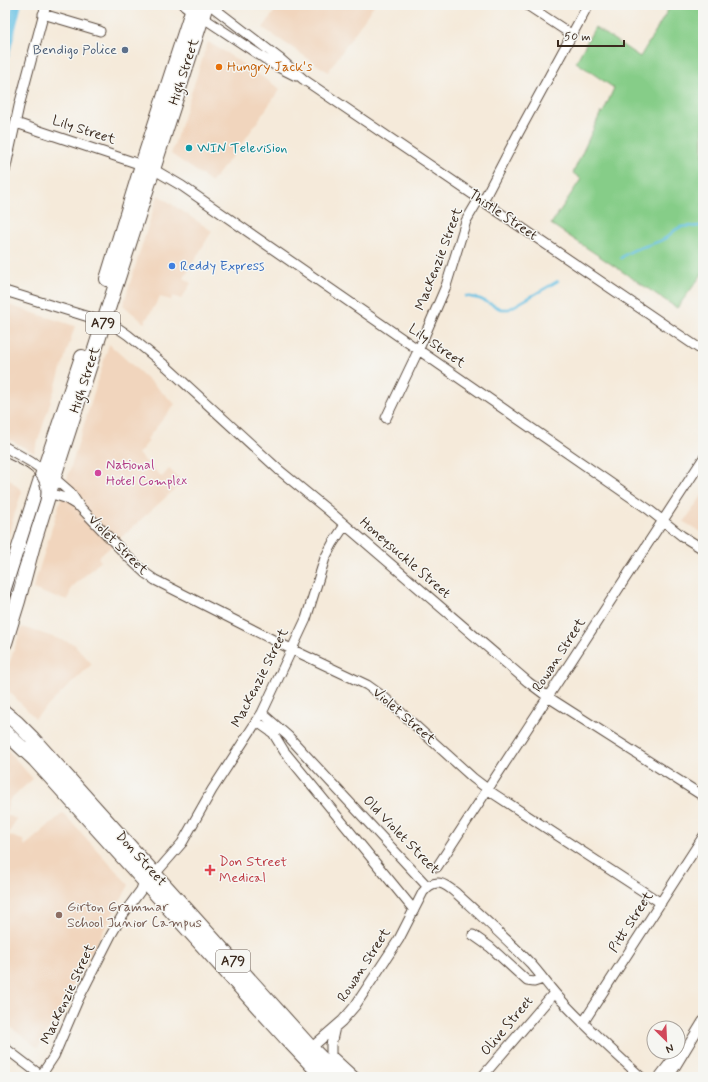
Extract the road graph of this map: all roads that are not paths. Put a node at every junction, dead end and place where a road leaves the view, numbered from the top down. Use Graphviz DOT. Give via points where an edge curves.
graph roads {
  1 [pos="210,5"];
  2 [pos="528,5"];
  3 [pos="588,5"];
  4 [pos="44,9"];
  5 [pos="195,9"];
  6 [pos="100,31"];
  7 [pos="571,34"];
  8 [pos="303,79"];
  9 [pos="16,123"];
  10 [pos="148,167"];
  11 [pos="5,171"];
  12 [pos="481,200"];
  13 [pos="5,291"];
  14 [pos="99,320"];
  15 [pos="703,350"];
  16 [pos="418,351"];
  17 [pos="386,418"];
  18 [pos="5,447"];
  19 [pos="703,459"];
  20 [pos="49,474"];
  21 [pos="43,491"];
  22 [pos="80,507"];
  23 [pos="662,521"];
  24 [pos="345,525"];
  25 [pos="703,549"];
  26 [pos="23,556"];
  27 [pos="5,590"];
  28 [pos="5,643"];
  29 [pos="291,649"];
  30 [pos="548,697"];
  31 [pos="5,713"];
  32 [pos="262,713"];
  33 [pos="256,721"];
  34 [pos="5,732"];
  35 [pos="488,789"];
  36 [pos="703,796"];
  37 [pos="703,837"];
  38 [pos="129,854"];
  39 [pos="438,867"];
  40 [pos="149,880"];
  41 [pos="428,887"];
  42 [pos="661,903"];
  43 [pos="414,910"];
  44 [pos="472,935"];
  45 [pos="543,979"];
  46 [pos="554,993"];
  47 [pos="583,1023"];
  48 [pos="701,1025"];
  49 [pos="335,1027"];
  50 [pos="5,1048"];
  51 [pos="311,1048"];
  52 [pos="41,1076"];
  53 [pos="486,1076"];
  54 [pos="323,1077"];
  55 [pos="340,1077"];
  56 [pos="355,1077"];
  57 [pos="641,1077"];
  58 [pos="659,1077"];
  59 [pos="669,1077"];
  1 -- 8 [label="street, Thistle Street"];
  2 -- 7 [label="street"];
  3 -- 7 [label="street, MacKenzie Street"];
  4 -- 6 [label="street"];
  4 -- 9 [label="street"];
  5 -- 8 [label="street, Thistle Street" via="276,66"];
  5 -- 10 [label="highway, High Street / A79"];
  7 -- 12 [label="street, MacKenzie Street"];
  8 -- 12 [label="street, Thistle Street"];
  9 -- 10 [label="street, Lily Street"];
  9 -- 11 [label="street"];
  10 -- 14 [label="highway, High Street / A79"];
  10 -- 16 [label="street, Lily Street" via="182,186"];
  12 -- 15 [label="street, Thistle Street"];
  12 -- 16 [label="street, MacKenzie Street" via="470,211 464,225 450,274"];
  13 -- 14 [label="street, Honeysuckle Street"];
  14 -- 20 [label="highway, High Street / A79"];
  14 -- 24 [label="street, Honeysuckle Street" via="114,325 167,367 279,470"];
  16 -- 17 [label="street, MacKenzie Street"];
  16 -- 23 [label="street, Lily Street"];
  18 -- 20 [label="street, Violet Street"];
  19 -- 23 [label="street, Rowan Street"];
  20 -- 21 [label="highway, High Street / A79"];
  20 -- 22 [label="street, Violet Street" via="70,492"];
  21 -- 22 [label="street, Violet Street" via="65,498"];
  21 -- 26 [label="highway, High Street / A79"];
  22 -- 29 [label="street, Violet Street" via="128,557 155,580"];
  23 -- 25 [label="street, Lily Street"];
  23 -- 30 [label="street, Rowan Street"];
  24 -- 29 [label="street, MacKenzie Street" via="325,558 309,609"];
  24 -- 30 [label="street, Honeysuckle Street"];
  26 -- 27 [label="highway, High Street / A79"];
  26 -- 28 [label="highway, High Street / A79" via="16,608"];
  29 -- 32 [label="street, MacKenzie Street"];
  29 -- 35 [label="street, Violet Street" via="376,692"];
  30 -- 35 [label="street, Rowan Street"];
  30 -- 36 [label="street, Honeysuckle Street"];
  31 -- 38 [label="highway, Don Street / A79" via="33,739"];
  32 -- 33 [label="street, MacKenzie Street"];
  32 -- 41 [label="street, Old Violet Street" via="288,736"];
  33 -- 40 [label="street, MacKenzie Street" via="182,843"];
  33 -- 43 [label="street" via="273,733 284,751"];
  34 -- 38 [label="highway, Don Street / A79"];
  35 -- 39 [label="street, Rowan Street"];
  35 -- 42 [label="street, Violet Street"];
  37 -- 42 [label="street, Pitt Street"];
  38 -- 40 [label="highway, Don Street / A79"];
  40 -- 51 [label="highway, Don Street / A79"];
  40 -- 52 [label="street, MacKenzie Street" via="122,916 76,1005 54,1056"];
  40 -- 54 [label="highway, Don Street / A79"];
  41 -- 43 [label="street, Rowan Street"];
  41 -- 45 [label="street, Old Violet Street" via="437,883 448,887 512,945"];
  42 -- 47 [label="street, Pitt Street"];
  43 -- 49 [label="street, Rowan Street" via="356,1006"];
  44 -- 45 [label="street" via="490,947 527,981"];
  45 -- 46 [label="street, Old Violet Street"];
  46 -- 47 [label="street, Old Violet Street"];
  46 -- 53 [label="street, Olive Street"];
  47 -- 57 [label="street, Old Violet Street"];
  48 -- 58 [label="street"];
  48 -- 59 [label="street"];
  49 -- 51 [label="street, Rowan Street"];
  49 -- 56 [label="street" via="331,1055"];
  50 -- 52 [label="street"];
  51 -- 55 [label="highway, Don Street / A79"];
}
